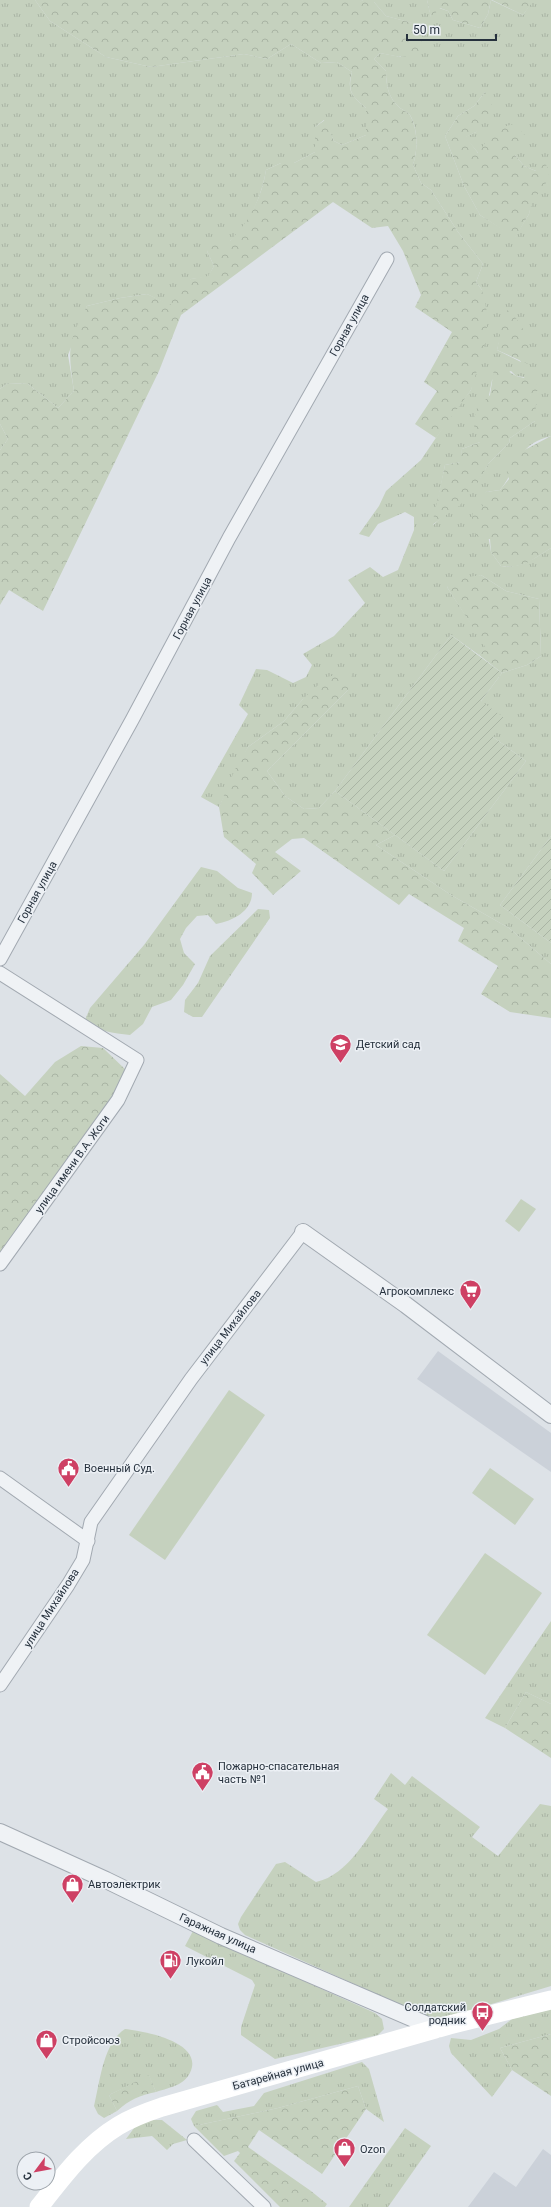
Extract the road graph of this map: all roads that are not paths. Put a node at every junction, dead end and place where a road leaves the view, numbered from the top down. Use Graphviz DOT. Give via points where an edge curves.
graph roads {
  1 [pos="386,258"];
  2 [pos="0,958"];
  3 [pos="0,974"];
  4 [pos="303,1232"];
  5 [pos="0,1264"];
  6 [pos="551,1415"];
  7 [pos="0,1478"];
  8 [pos="88,1541"];
  9 [pos="0,1685"];
  10 [pos="0,1832"];
  11 [pos="551,2000"];
  12 [pos="437,2029"];
  13 [pos="194,2140"];
  14 [pos="39,2207"];
  15 [pos="264,2207"];
  1 -- 2 [label="street, Горная улица" via="229,538"];
  3 -- 5 [label="street, улица имени В.А. Жоги" via="137,1060 118,1100"];
  4 -- 6 [label="street, улица Михайлова" via="406,1305"];
  4 -- 8 [label="street, улица Михайлова" via="186,1385 91,1522"];
  7 -- 8 [label="street"];
  8 -- 9 [label="street, улица Михайлова" via="83,1560 68,1585"];
  10 -- 12 [label="street, Гаражная улица" via="221,1936"];
  11 -- 12 [label="main road, Батарейная улица"];
  12 -- 14 [label="main road, Батарейная улица" via="232,2086 137,2116 118,2126 88,2149"];
  13 -- 15 [label="street"];
}
